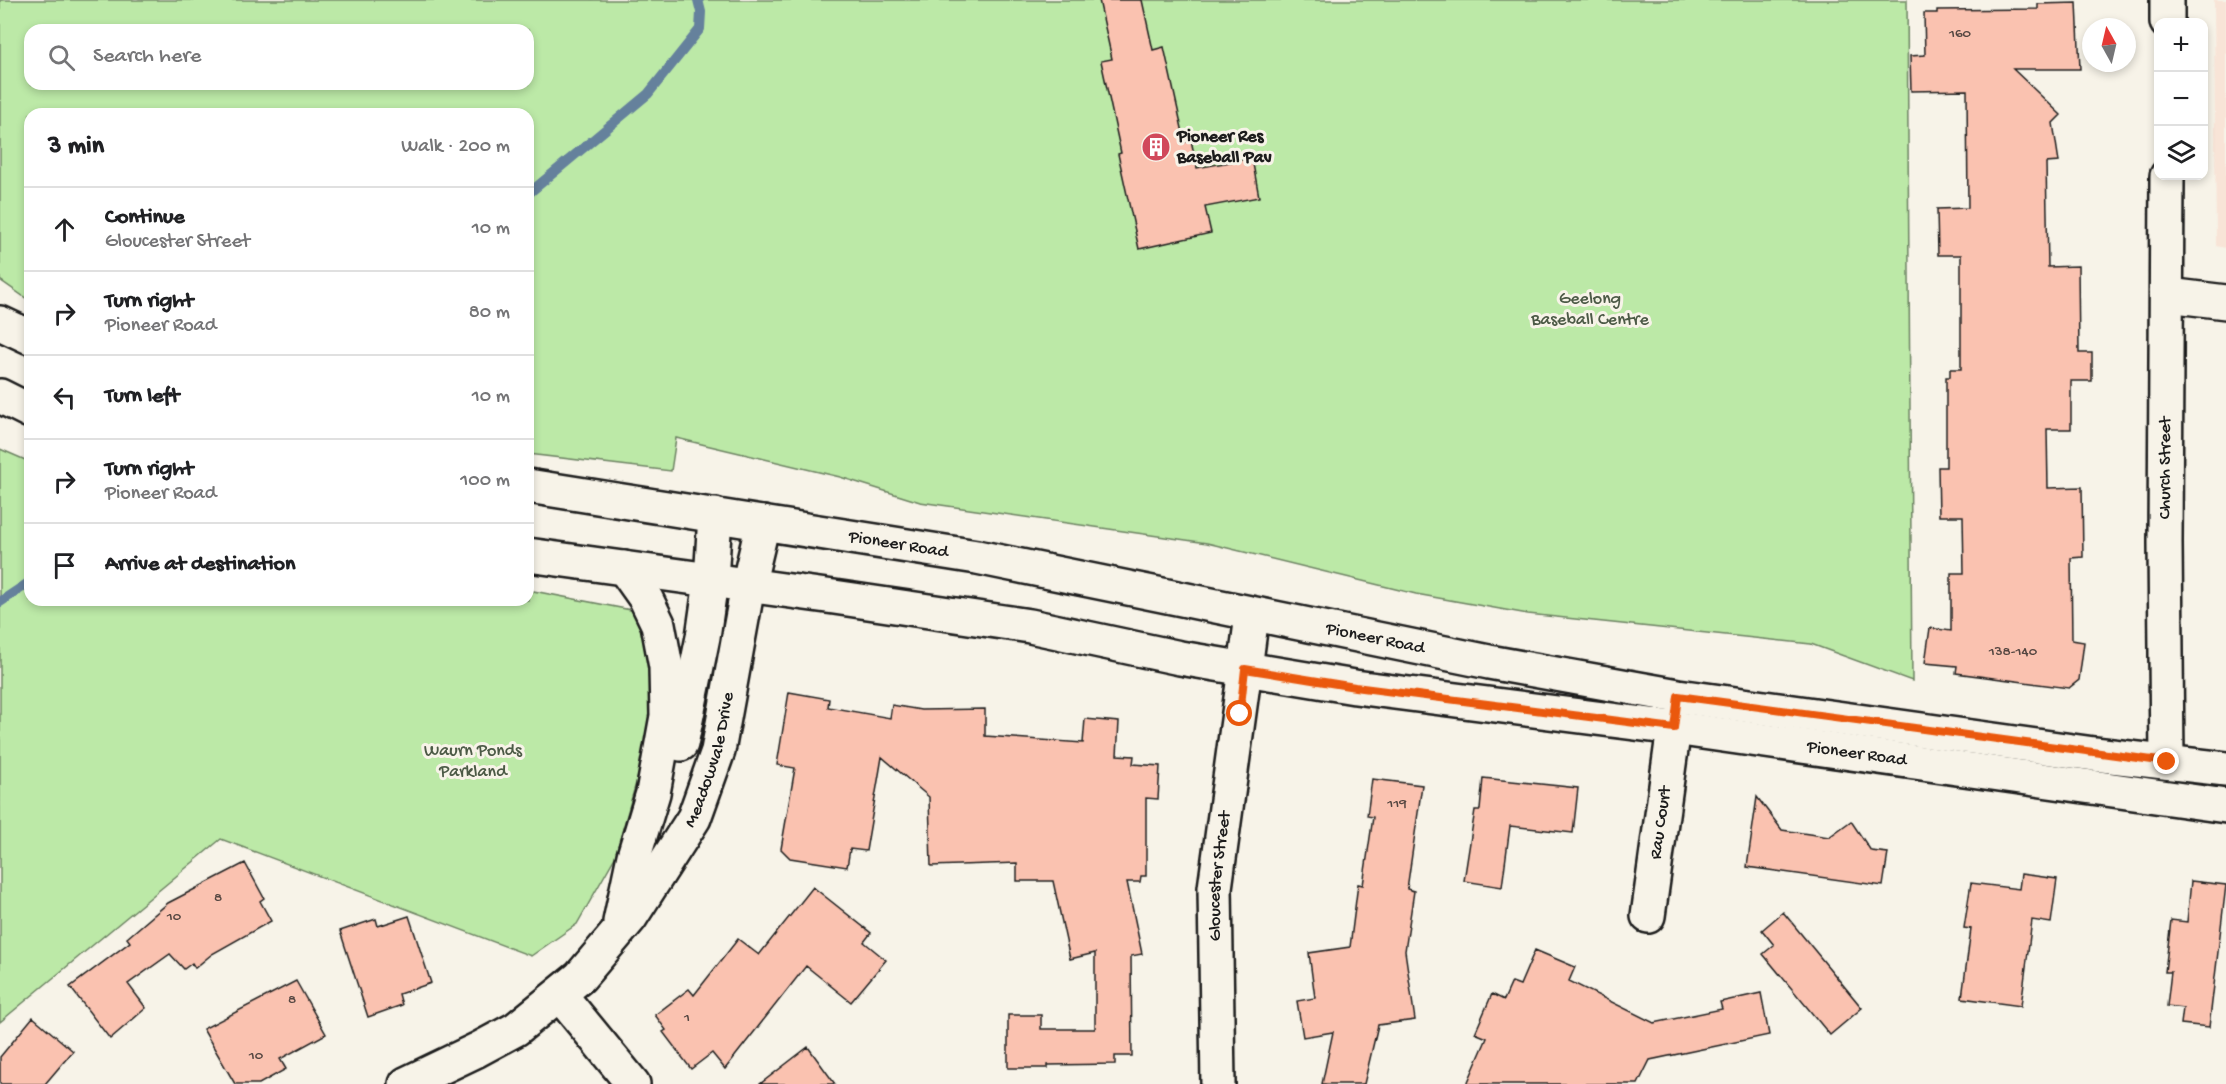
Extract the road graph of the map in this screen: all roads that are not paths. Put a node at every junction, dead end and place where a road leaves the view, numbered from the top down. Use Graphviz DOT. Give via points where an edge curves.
graph roads {
  1 [pos="2167,0"];
  2 [pos="2167,18"];
  3 [pos="2167,180"];
  4 [pos="2168,295"];
  5 [pos="2226,302"];
  6 [pos="0,323"];
  7 [pos="24,335"];
  8 [pos="0,396"];
  9 [pos="24,408"];
  10 [pos="534,487"];
  11 [pos="715,515"];
  12 [pos="763,523"];
  13 [pos="534,557"];
  14 [pos="624,568"];
  15 [pos="711,581"];
  16 [pos="748,586"];
  17 [pos="1252,615"];
  18 [pos="1245,669"];
  19 [pos="1678,696"];
  20 [pos="1674,728"];
  21 [pos="2167,762"];
  22 [pos="2226,769"];
  23 [pos="2167,797"];
  24 [pos="2226,806"];
  25 [pos="1648,916"];
  26 [pos="624,925"];
  27 [pos="560,995"];
  28 [pos="406,1084"];
  29 [pos="633,1084"];
  30 [pos="1218,1084"];
  1 -- 2 [label="main road"];
  3 -- 4 [label="main road, Church Street"];
  4 -- 5 [label="main road"];
  4 -- 21 [label="main road, Church Street"];
  6 -- 7 [label="main road"];
  8 -- 9 [label="main road"];
  10 -- 11 [label="main road, Pioneer Road"];
  11 -- 12 [label="main road, Pioneer Road"];
  11 -- 15 [label="main road, Meadowvale Drive"];
  12 -- 16 [label="main road, Meadowvale Drive"];
  12 -- 17 [label="main road, Pioneer Road" via="977,557"];
  13 -- 14 [label="main road, Pioneer Road"];
  14 -- 15 [label="main road, Pioneer Road"];
  14 -- 26 [label="main road" via="658,624 666,667 667,716 653,793 634,856"];
  15 -- 16 [label="main road, Pioneer Road"];
  15 -- 26 [label="main road, Meadowvale Drive" via="671,793"];
  16 -- 18 [label="main road, Pioneer Road" via="1030,626"];
  16 -- 26 [label="main road, Meadowvale Drive" via="718,751 694,818"];
  17 -- 18 [label="main road, Gloucester Street"];
  17 -- 19 [label="main road, Pioneer Road"];
  18 -- 20 [label="main road, Pioneer Road"];
  18 -- 30 [label="main road, Gloucester Street" via="1215,888"];
  19 -- 20 [label="main road, Rau Court"];
  19 -- 21 [label="main road, Pioneer Road"];
  20 -- 23 [label="main road, Pioneer Road"];
  20 -- 25 [label="main road, Rau Court"];
  21 -- 22 [label="main road, Pioneer Road"];
  21 -- 23 [label="main road, Church Street"];
  23 -- 24 [label="main road, Pioneer Road"];
  26 -- 27 [label="main road, Meadowvale Drive"];
  27 -- 28 [label="main road, Meadowvale Drive" via="516,1029"];
  27 -- 29 [label="main road"];
}
